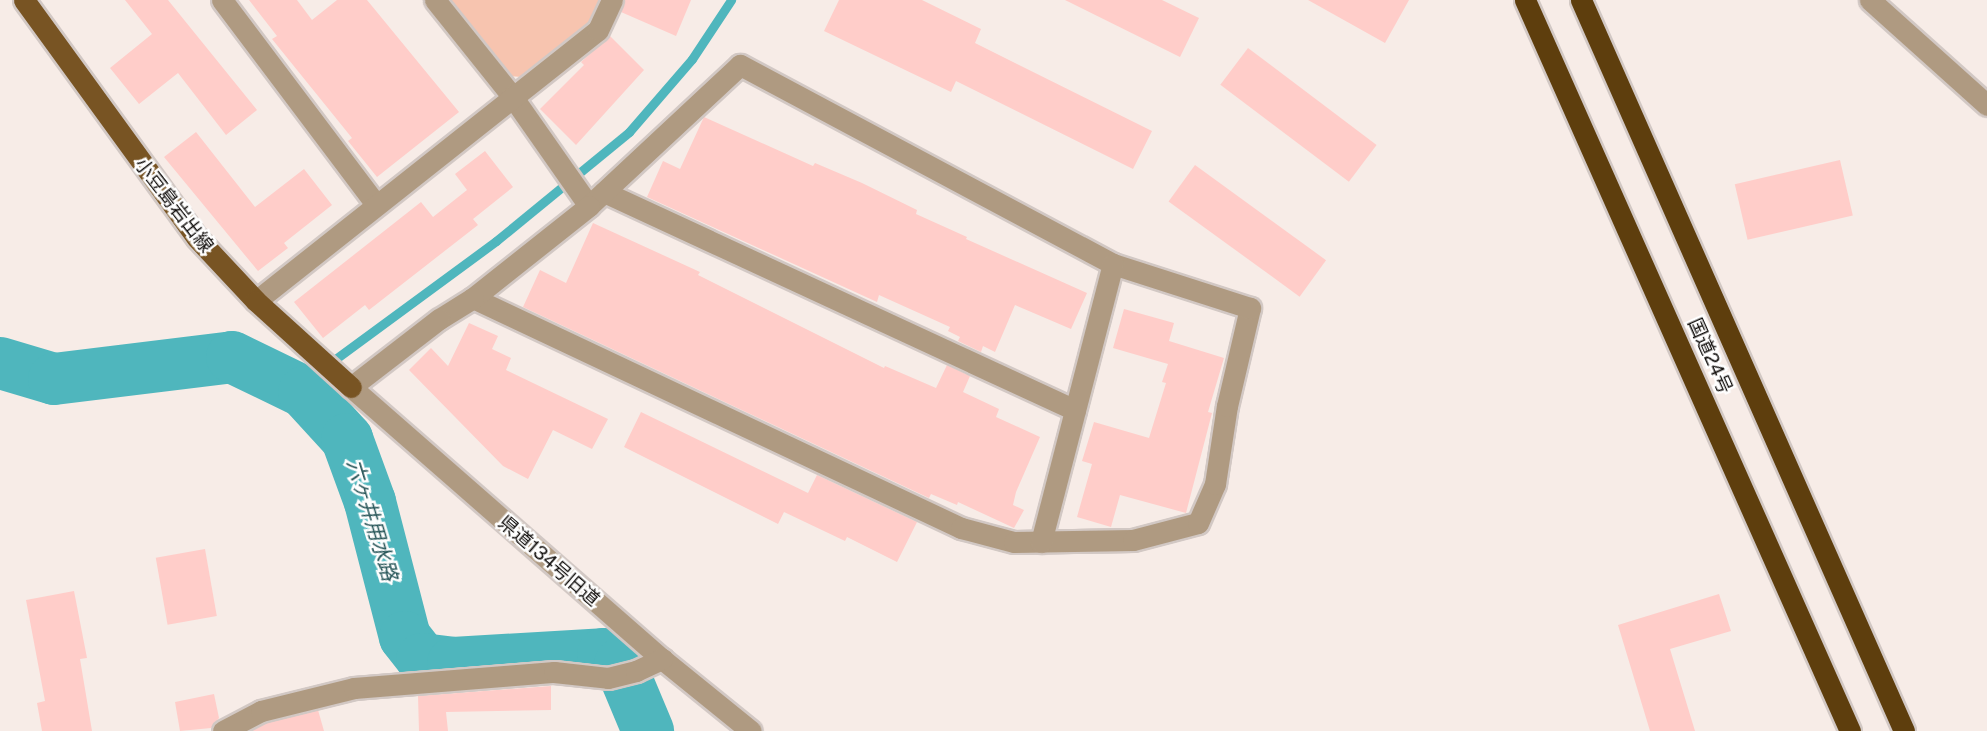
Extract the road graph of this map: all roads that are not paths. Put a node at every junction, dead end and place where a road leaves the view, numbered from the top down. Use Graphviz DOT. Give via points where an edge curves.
graph roads {
  1 [pos="24,0"];
  2 [pos="222,0"];
  3 [pos="435,0"];
  4 [pos="612,0"];
  5 [pos="1525,0"];
  6 [pos="1581,0"];
  7 [pos="1870,0"];
  8 [pos="512,96"];
  9 [pos="1987,105"];
  10 [pos="591,196"];
  11 [pos="376,204"];
  12 [pos="1112,264"];
  13 [pos="473,298"];
  14 [pos="256,300"];
  15 [pos="351,387"];
  16 [pos="1075,410"];
  17 [pos="1041,542"];
  18 [pos="662,659"];
  19 [pos="223,731"];
  20 [pos="751,731"];
  21 [pos="1850,731"];
  22 [pos="1904,731"];
  1 -- 14 [label="main road, 小豆島岩出線" via="197,238"];
  2 -- 11 [label="street"];
  3 -- 8 [label="street"];
  4 -- 8 [label="street" via="598,30"];
  5 -- 21 [label="highway, 国道24号"];
  6 -- 22 [label="highway, 国道24号"];
  7 -- 9 [label="street"];
  8 -- 10 [label="street" via="561,166"];
  8 -- 11 [label="street"];
  10 -- 12 [label="street" via="740,65"];
  10 -- 13 [label="street"];
  10 -- 16 [label="street"];
  11 -- 14 [label="street"];
  12 -- 16 [label="street"];
  12 -- 17 [label="street" via="1250,308 1214,484 1198,523 1133,540"];
  13 -- 15 [label="street"];
  13 -- 17 [label="street" via="961,528 1014,542"];
  14 -- 15 [label="main road, 小豆島岩出線"];
  15 -- 18 [label="street, 県道134号旧道"];
  16 -- 17 [label="street"];
  18 -- 19 [label="street" via="608,678 554,672 354,688 261,711"];
  18 -- 20 [label="street, 県道134号旧道"];
}
